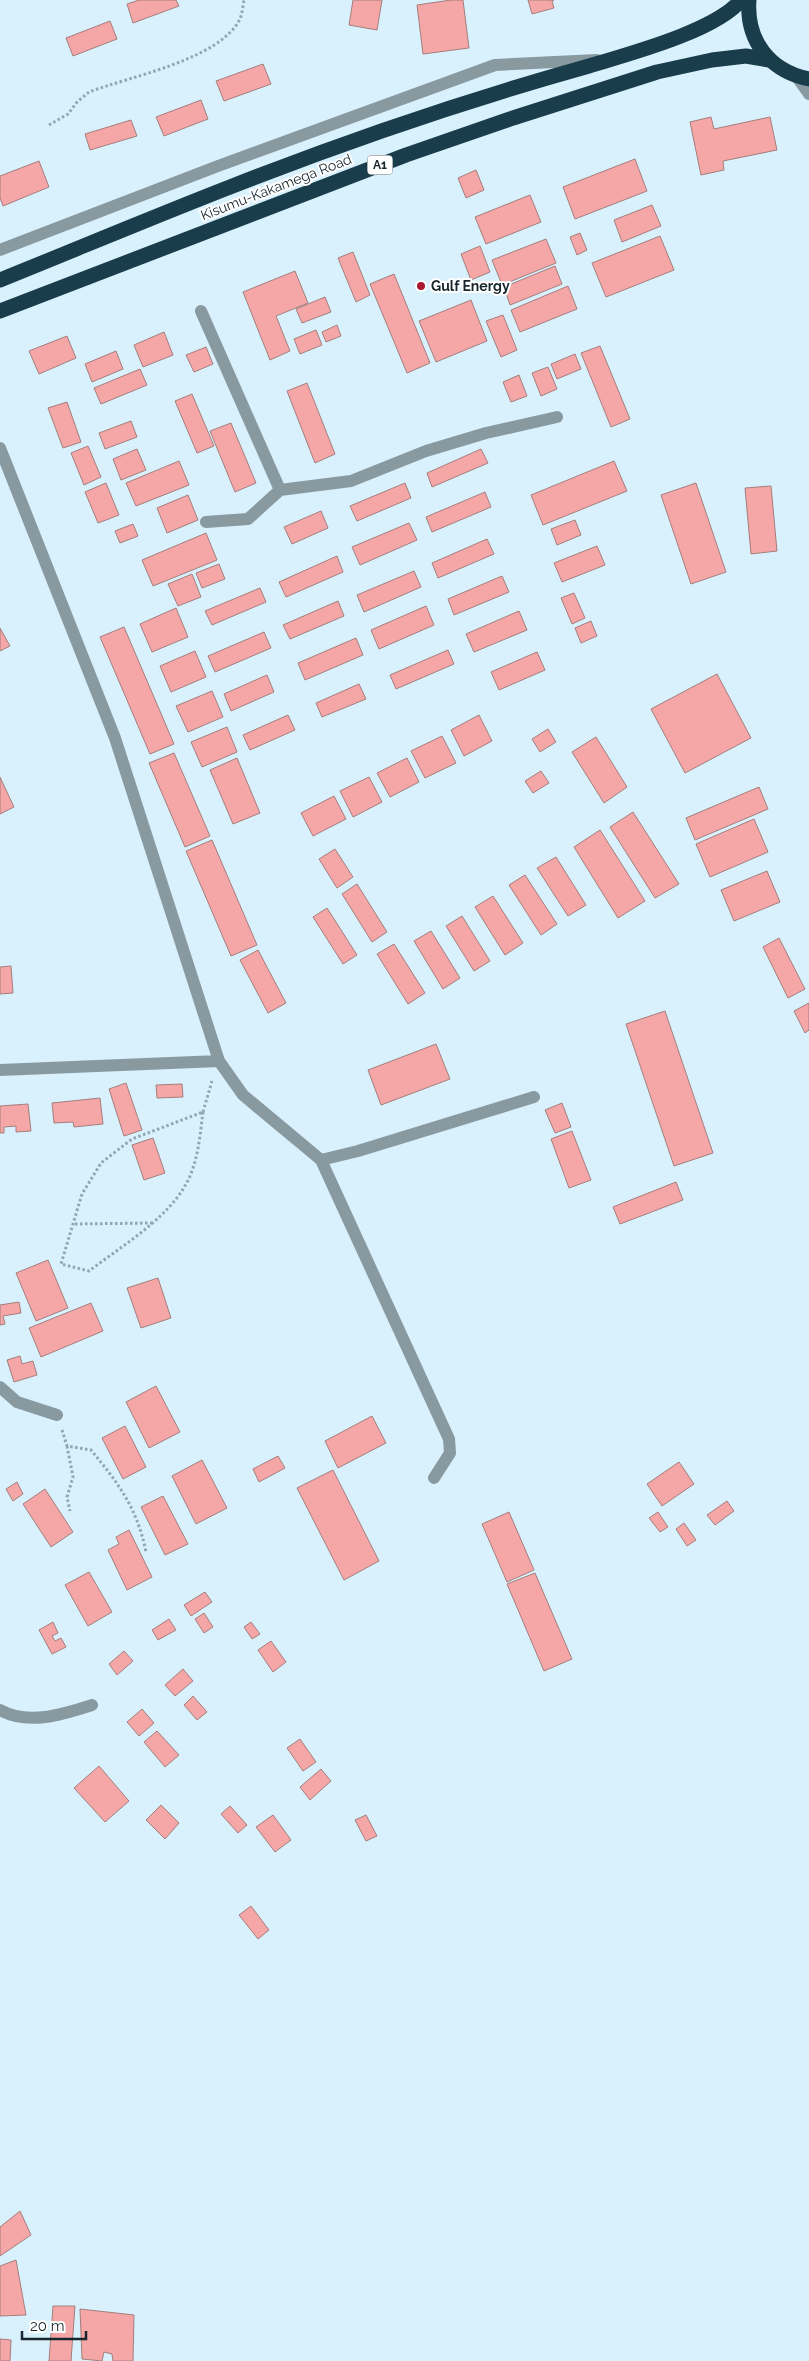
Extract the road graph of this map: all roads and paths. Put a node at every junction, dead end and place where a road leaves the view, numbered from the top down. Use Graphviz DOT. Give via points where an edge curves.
graph roads {
  1 [pos="244,0"];
  2 [pos="741,0"];
  3 [pos="749,0"];
  4 [pos="612,59"];
  5 [pos="769,60"];
  6 [pos="803,78"];
  7 [pos="809,94"];
  8 [pos="48,125"];
  9 [pos="0,250"];
  10 [pos="0,280"];
  11 [pos="0,311"];
  12 [pos="201,311"];
  13 [pos="557,417"];
  14 [pos="0,448"];
  15 [pos="280,490"];
  16 [pos="206,522"];
  17 [pos="219,1061"];
  18 [pos="0,1070"];
  19 [pos="534,1096"];
  20 [pos="203,1112"];
  21 [pos="321,1160"];
  22 [pos="152,1223"];
  23 [pos="75,1224"];
  24 [pos="0,1387"];
  25 [pos="57,1415"];
  26 [pos="67,1446"];
  27 [pos="434,1478"];
  28 [pos="70,1512"];
  29 [pos="146,1552"];
  30 [pos="92,1704"];
  31 [pos="0,1710"];
  1 -- 8 [label="path" via="240,19 219,44 190,58 90,92 68,114"];
  2 -- 4 [label="highway, Kisumu-Kakamega Road / A1" via="725,14 697,29"];
  3 -- 5 [label="highway" via="752,33"];
  4 -- 9 [label="street" via="495,65"];
  4 -- 10 [label="highway, Kisumu-Kakamega Road / A1" via="503,90 386,130 230,187"];
  5 -- 6 [label="highway" via="782,70"];
  5 -- 11 [label="highway, Kisumu-Kakamega Road / A1" via="746,56 657,72 513,118 406,155"];
  6 -- 7 [label="street"];
  12 -- 15 [label="street"];
  13 -- 15 [label="street" via="426,451 350,481"];
  14 -- 17 [label="street" via="115,738"];
  15 -- 16 [label="street" via="248,519"];
  17 -- 18 [label="street"];
  17 -- 20 [label="path"];
  17 -- 21 [label="street" via="243,1095"];
  19 -- 21 [label="street"];
  20 -- 22 [label="path" via="198,1150 187,1182 165,1214"];
  20 -- 23 [label="path" via="132,1139 101,1163 82,1194"];
  21 -- 27 [label="street" via="448,1439 450,1453"];
  22 -- 23 [label="path"];
  22 -- 23 [label="path" via="89,1271 61,1264"];
  24 -- 25 [label="street" via="17,1402"];
  25 -- 26 [label="path"];
  26 -- 28 [label="path" via="73,1477 67,1497"];
  26 -- 29 [label="path" via="91,1450 118,1482 141,1526"];
  30 -- 31 [label="street" via="46,1718 22,1717"];
}
